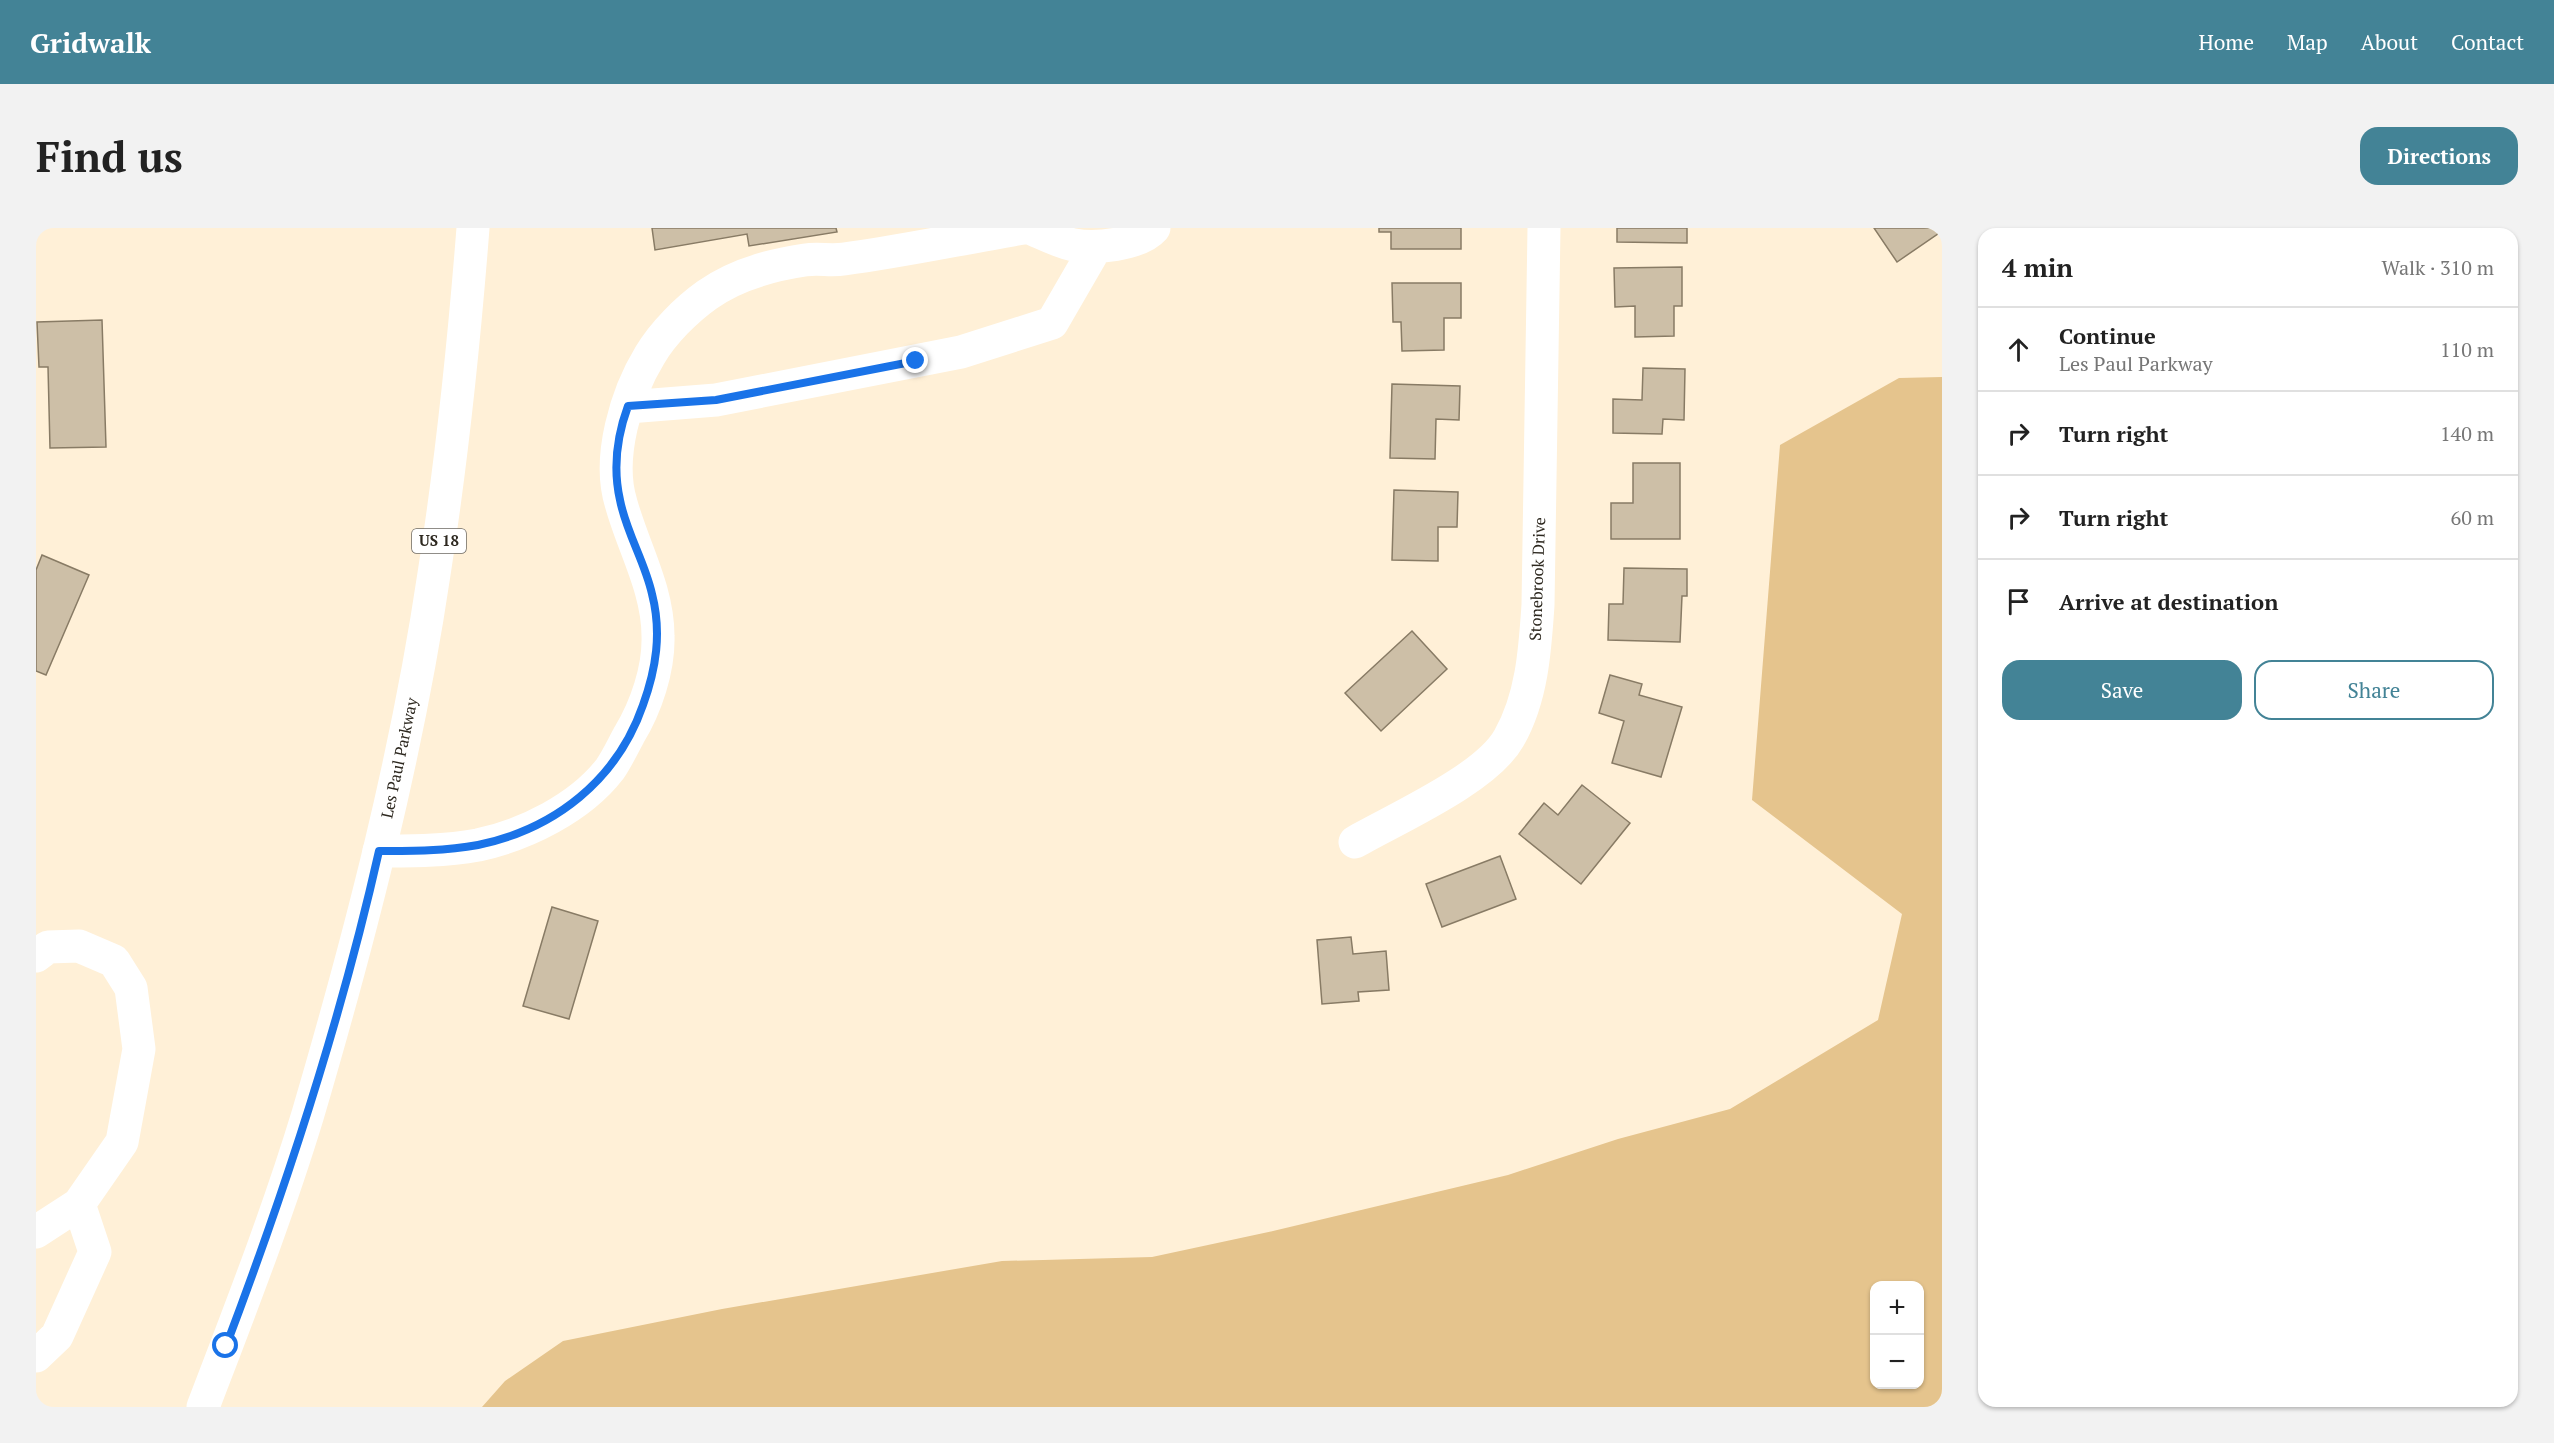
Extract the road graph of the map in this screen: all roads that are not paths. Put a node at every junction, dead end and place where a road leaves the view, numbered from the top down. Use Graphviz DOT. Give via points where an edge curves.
graph roads {
  1 [pos="473,228"];
  2 [pos="1024,228"];
  3 [pos="1030,228"];
  4 [pos="1154,228"];
  5 [pos="1544,228"];
  6 [pos="1096,247"];
  7 [pos="628,406"];
  8 [pos="1355,842"];
  9 [pos="379,851"];
  10 [pos="36,956"];
  11 [pos="79,1204"];
  12 [pos="36,1232"];
  13 [pos="36,1356"];
  14 [pos="203,1407"];
  1 -- 9 [label="street, Les Paul Parkway / US 18" via="464,348 434,574"];
  2 -- 7 [label="street" via="841,260 807,260 737,278 707,295 650,353"];
  3 -- 6 [label="street" via="1073,245"];
  4 -- 6 [label="street" via="1128,241"];
  5 -- 8 [label="street, Stonebrook Drive" via="1538,605 1526,698 1509,738 1494,758 1468,778"];
  6 -- 7 [label="street" via="1052,323 961,352 786,387 716,400"];
  7 -- 9 [label="street" via="617,457 620,501 652,594 658,636 652,679 638,721 609,770 573,804 526,830 479,844 428,851"];
  9 -- 14 [label="street, Les Paul Parkway / US 18" via="308,1115"];
  10 -- 11 [label="street" via="48,947 79,946 114,961 131,988 139,1049 122,1142"];
  11 -- 12 [label="street"];
  11 -- 13 [label="street" via="95,1251 57,1336"];
}
